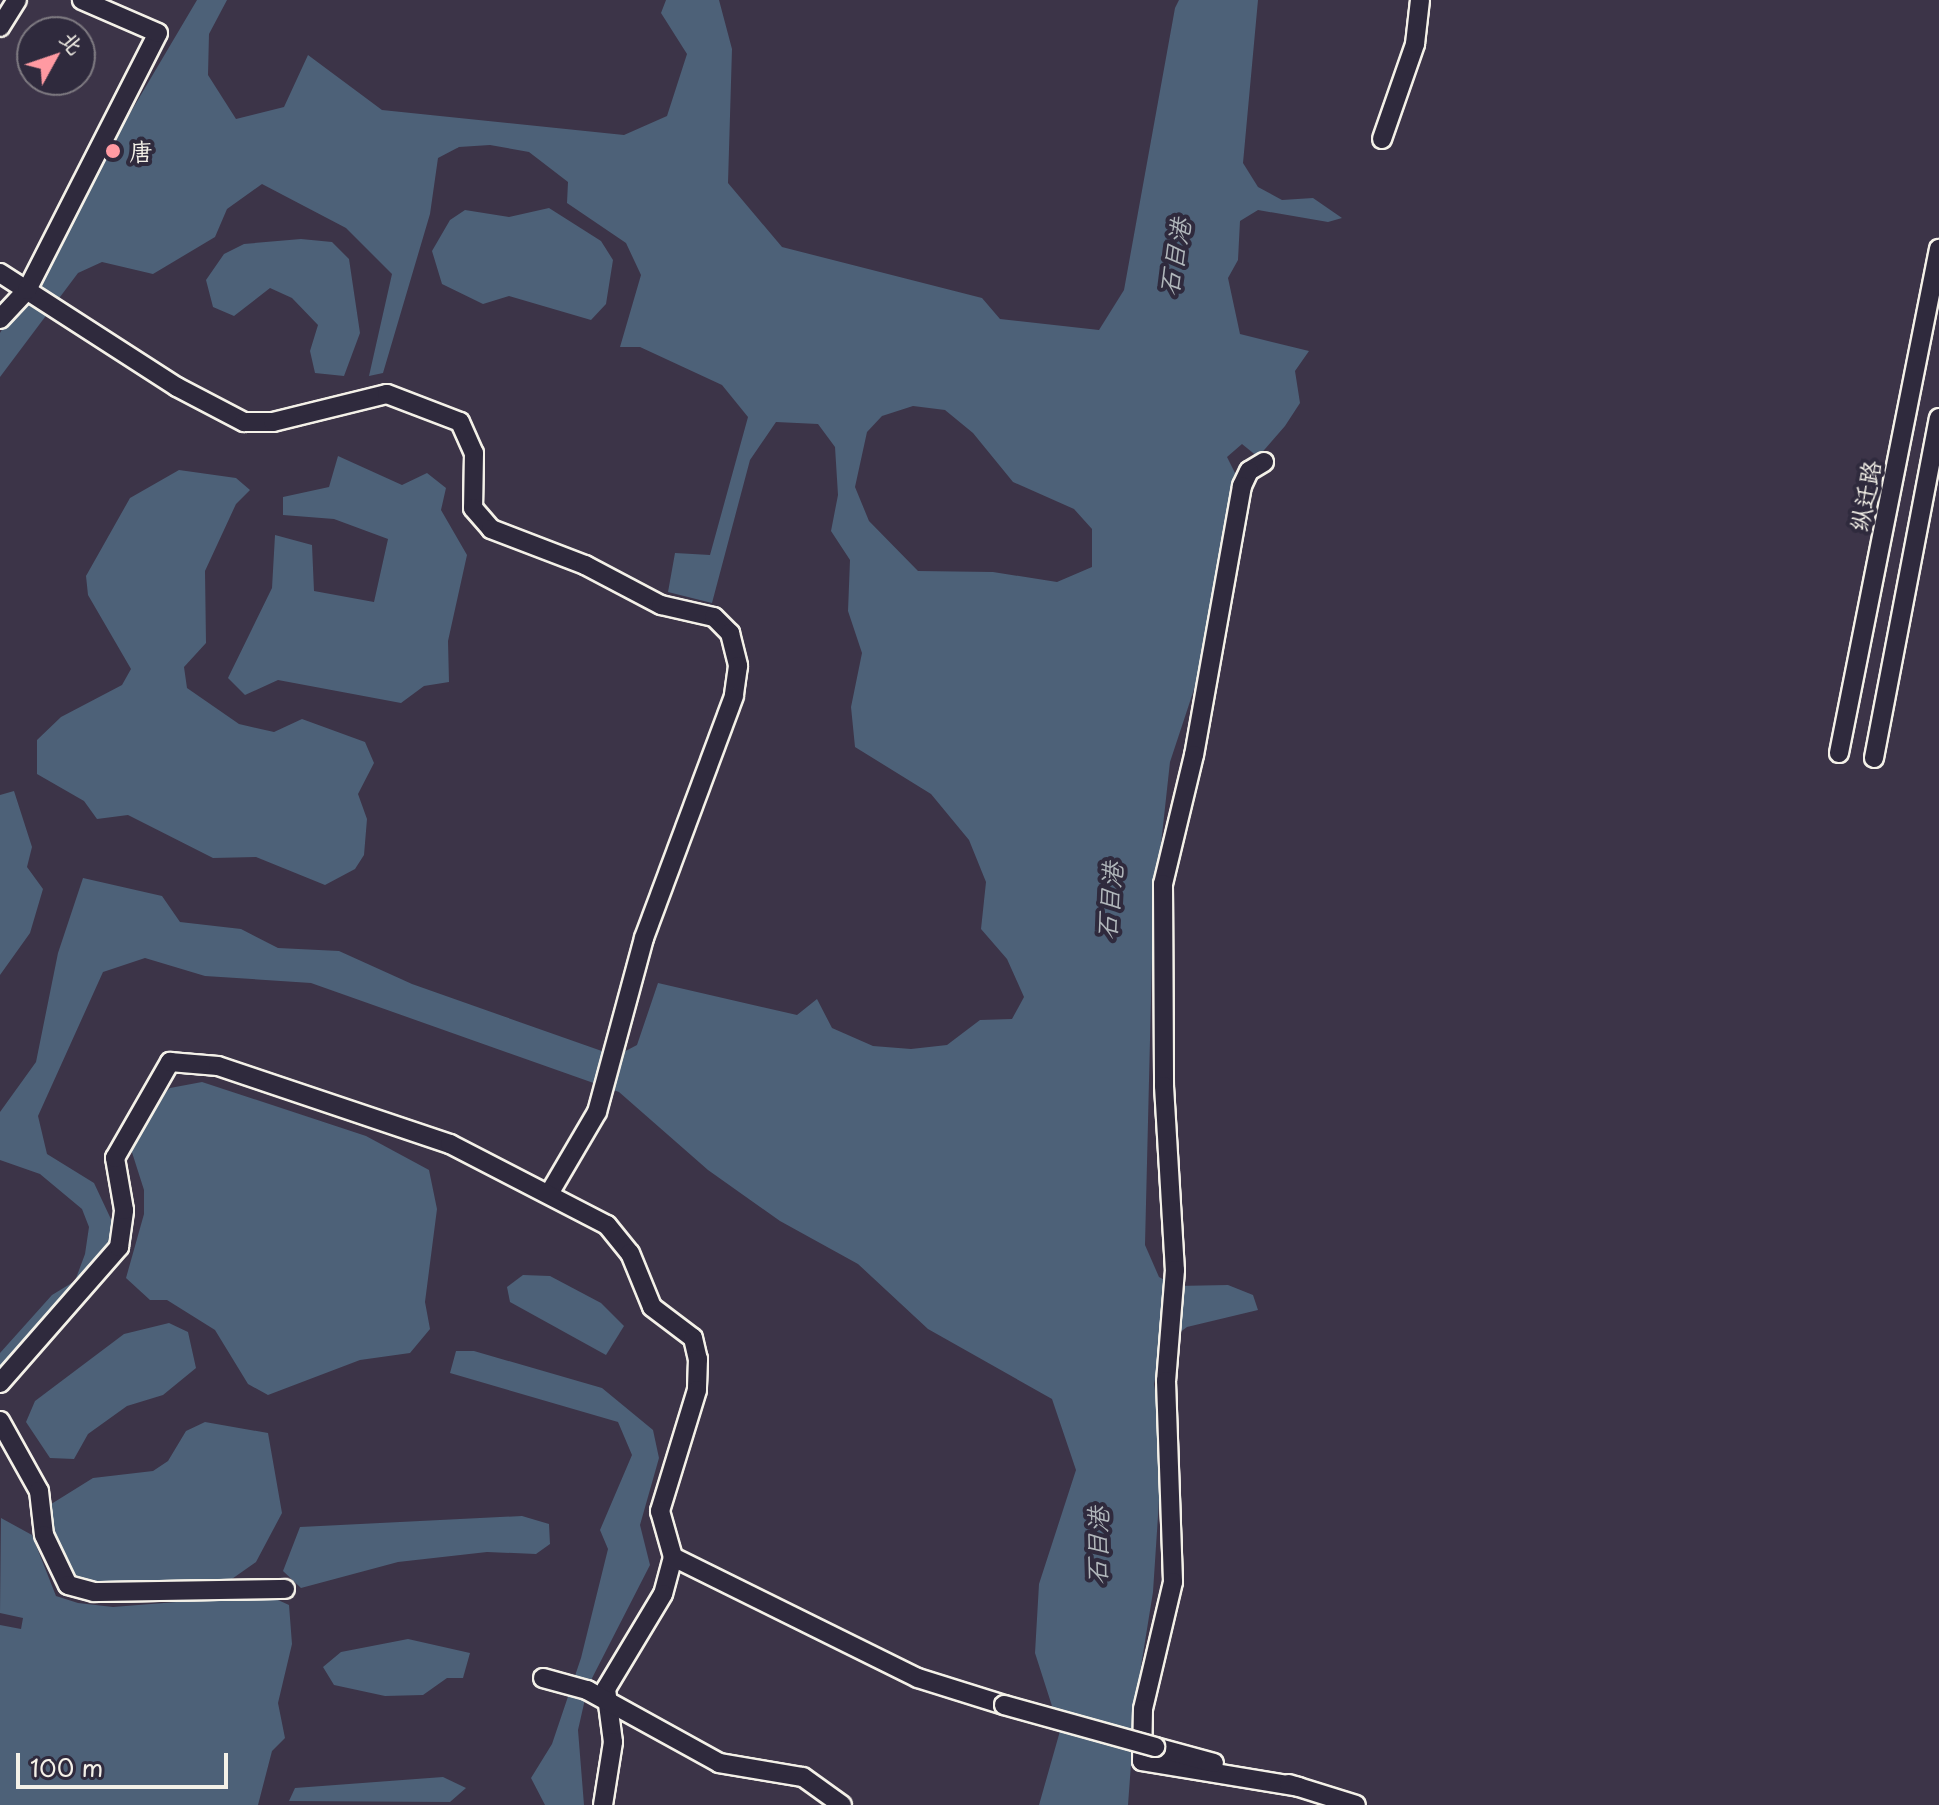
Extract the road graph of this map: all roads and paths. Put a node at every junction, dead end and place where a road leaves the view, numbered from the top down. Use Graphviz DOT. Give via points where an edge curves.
graph roads {
  1 [pos="17,0"];
  2 [pos="82,0"];
  3 [pos="1420,0"];
  4 [pos="0,27"];
  5 [pos="1382,139"];
  6 [pos="1939,249"];
  7 [pos="0,273"];
  8 [pos="27,289"];
  9 [pos="0,319"];
  10 [pos="1939,418"];
  11 [pos="1264,462"];
  12 [pos="1839,753"];
  13 [pos="1874,758"];
  14 [pos="550,1192"];
  15 [pos="0,1383"];
  16 [pos="0,1421"];
  17 [pos="673,1557"];
  18 [pos="285,1589"];
  19 [pos="543,1678"];
  20 [pos="607,1701"];
  21 [pos="1299,1787"];
  22 [pos="603,1805"];
  23 [pos="842,1805"];
  24 [pos="1356,1805"];
  1 -- 4 [label="street"];
  2 -- 8 [label="street" via="158,33"];
  3 -- 5 [label="street" via="1415,44"];
  6 -- 12 [label="street, 纵迁路"];
  7 -- 8 [label="street"];
  8 -- 9 [label="street"];
  8 -- 14 [label="street" via="177,387 244,422 273,422 387,394 460,422 474,453 473,508 491,529 585,565 661,605 714,617 730,633 738,666 734,696 644,938 597,1112"];
  10 -- 13 [label="street"];
  11 -- 21 [label="street" via="1249,471 1242,486 1194,755 1163,884 1164,1086 1175,1270 1166,1381 1173,1582 1143,1709 1142,1761"];
  14 -- 15 [label="street" via="450,1144 363,1114 218,1066 170,1062 115,1158 124,1210 119,1247"];
  14 -- 17 [label="street" via="607,1225 630,1253 652,1307 693,1338 697,1390 660,1511"];
  16 -- 18 [label="street" via="39,1491 48,1547 68,1585 94,1592"];
  17 -- 20 [label="street" via="663,1594 606,1689"];
  17 -- 21 [label="street, bridge" via="918,1678"];
  19 -- 20 [label="street"];
  20 -- 22 [label="street" via="613,1742"];
  20 -- 23 [label="street" via="719,1763 803,1777"];
  21 -- 24 [label="street"];
}
